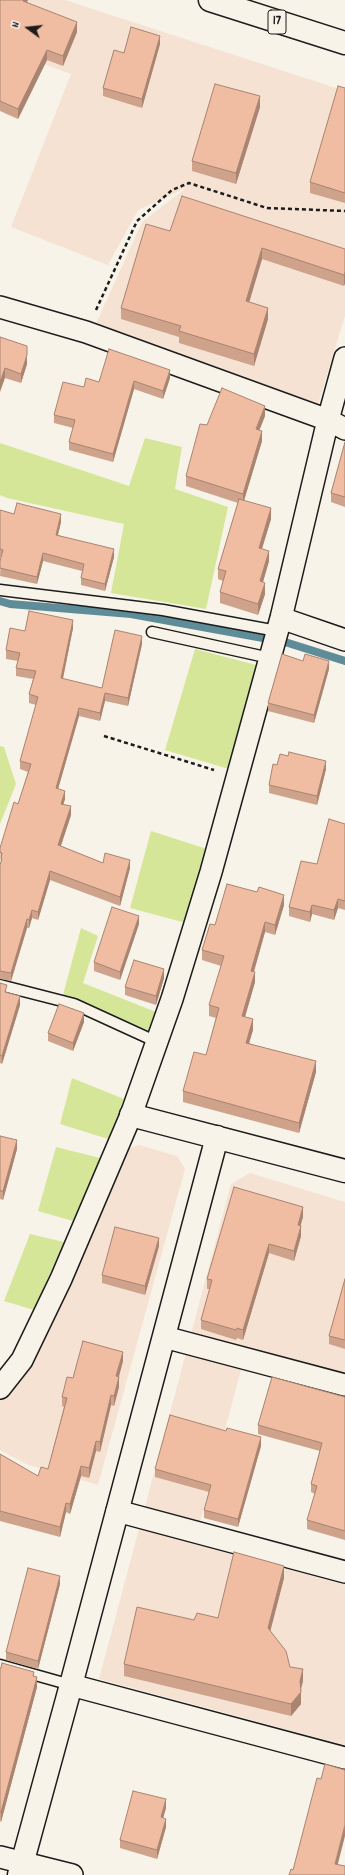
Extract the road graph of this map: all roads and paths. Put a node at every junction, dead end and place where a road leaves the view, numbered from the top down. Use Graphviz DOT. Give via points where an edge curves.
graph roads {
  1 [pos="210,0"];
  2 [pos="345,43"];
  3 [pos="345,211"];
  4 [pos="0,307"];
  5 [pos="86,332"];
  6 [pos="345,358"];
  7 [pos="337,425"];
  8 [pos="0,590"];
  9 [pos="279,625"];
  10 [pos="152,632"];
  11 [pos="345,640"];
  12 [pos="270,658"];
  13 [pos="104,736"];
  14 [pos="237,777"];
  15 [pos="0,985"];
  16 [pos="157,1042"];
  17 [pos="131,1115"];
  18 [pos="217,1138"];
  19 [pos="345,1171"];
  20 [pos="164,1337"];
  21 [pos="345,1385"];
  22 [pos="0,1388"];
  23 [pos="117,1511"];
  24 [pos="345,1572"];
  25 [pos="0,1665"];
  26 [pos="71,1685"];
  27 [pos="345,1758"];
  28 [pos="0,1856"];
  29 [pos="20,1869"];
  30 [pos="72,1875"];
  1 -- 2 [label="street, 17"];
  3 -- 5 [label="path" via="267,208 189,183 172,190 137,221"];
  4 -- 5 [label="street"];
  5 -- 7 [label="street"];
  6 -- 7 [label="street"];
  7 -- 9 [label="street"];
  8 -- 9 [label="lane"];
  9 -- 11 [label="street"];
  9 -- 12 [label="street"];
  10 -- 12 [label="lane"];
  12 -- 14 [label="street"];
  13 -- 14 [label="path"];
  14 -- 16 [label="street" via="211,872"];
  15 -- 16 [label="lane" via="74,1004"];
  16 -- 17 [label="street"];
  17 -- 18 [label="street"];
  17 -- 22 [label="street" via="22,1360"];
  18 -- 19 [label="street"];
  18 -- 20 [label="street"];
  20 -- 21 [label="street"];
  20 -- 23 [label="street"];
  23 -- 24 [label="street"];
  23 -- 26 [label="street"];
  25 -- 26 [label="lane"];
  26 -- 27 [label="street"];
  26 -- 29 [label="street"];
  28 -- 29 [label="street"];
  29 -- 30 [label="street"];
}
